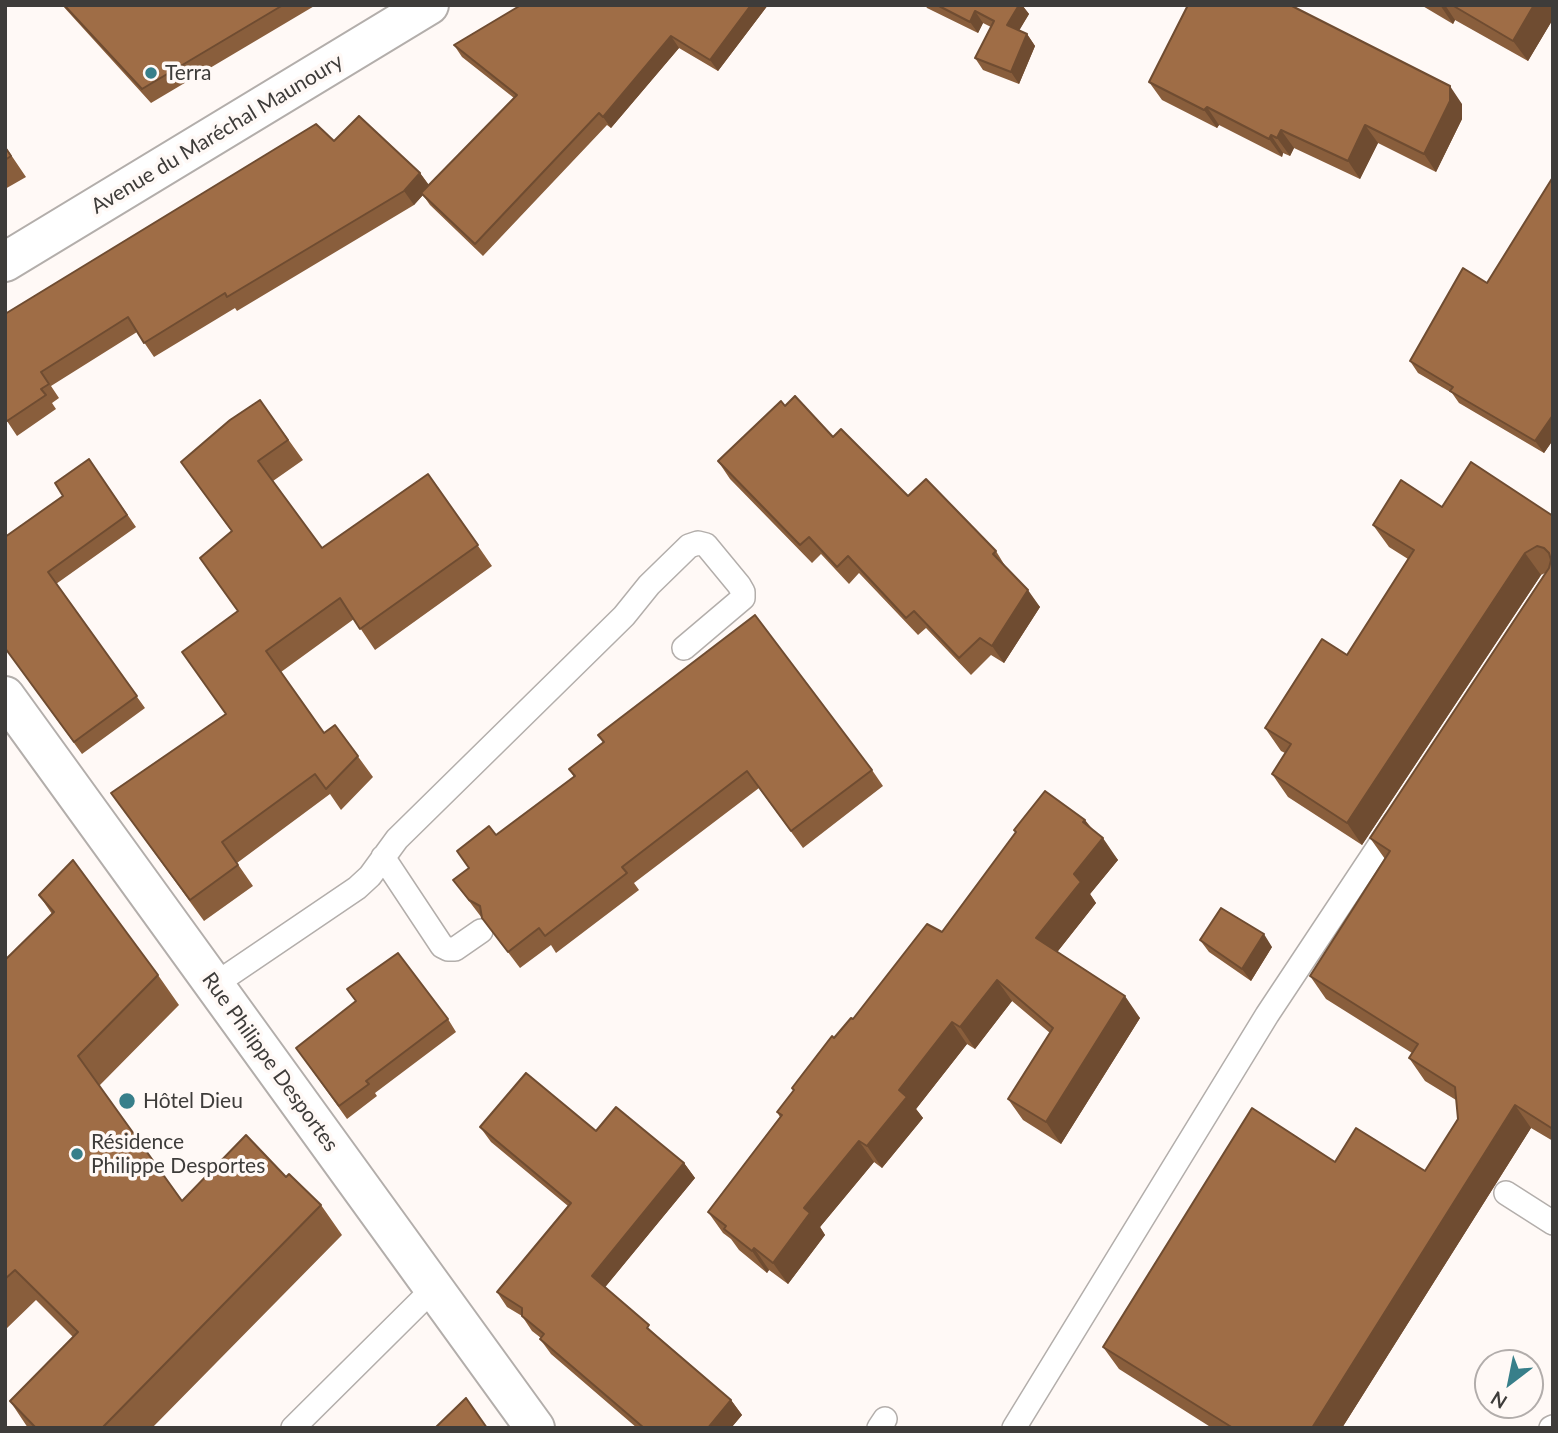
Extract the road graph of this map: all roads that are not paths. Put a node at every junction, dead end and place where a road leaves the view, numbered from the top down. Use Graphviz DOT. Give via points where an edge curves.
graph roads {
  1 [pos="429,5"];
  2 [pos="5,262"];
  3 [pos="684,648"];
  4 [pos="5,696"];
  5 [pos="1406,805"];
  6 [pos="383,857"];
  7 [pos="481,931"];
  8 [pos="214,985"];
  9 [pos="1506,1193"];
  10 [pos="1553,1223"];
  11 [pos="434,1288"];
  12 [pos="293,1428"];
  13 [pos="535,1428"];
  14 [pos="1014,1428"];
  1 -- 2 [label="street, Avenue du Maréchal Maunoury"];
  3 -- 6 [label="lane" via="743,598 739,585 706,545 698,543 689,546 649,585 624,616"];
  4 -- 8 [label="street, Rue Philippe Desportes"];
  5 -- 14 [label="lane" via="1267,1015"];
  6 -- 7 [label="lane" via="442,946 455,949"];
  6 -- 8 [label="lane" via="357,888"];
  8 -- 11 [label="street, Rue Philippe Desportes"];
  9 -- 10 [label="lane"];
  11 -- 12 [label="lane"];
  11 -- 13 [label="street, Rue Philippe Desportes"];
}
